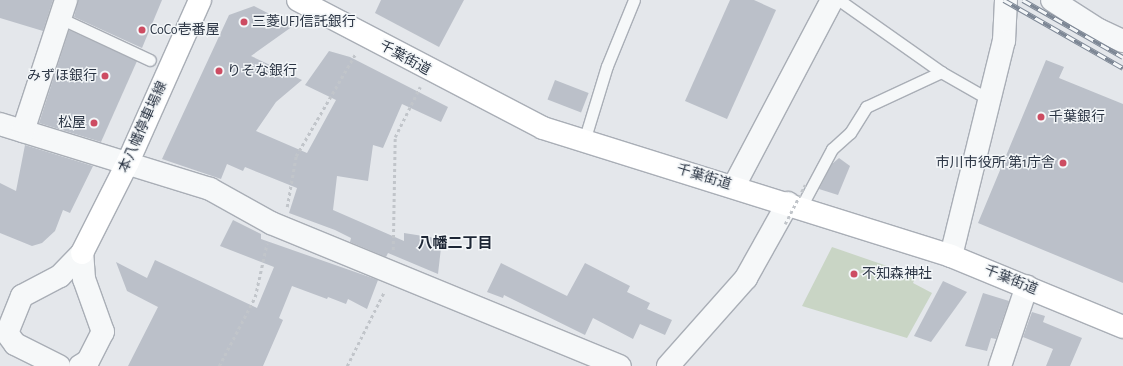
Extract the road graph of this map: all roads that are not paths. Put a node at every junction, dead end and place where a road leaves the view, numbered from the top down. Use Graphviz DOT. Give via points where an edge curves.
graph roads {
  1 [pos="200,0"];
  2 [pos="298,0"];
  3 [pos="634,0"];
  4 [pos="832,0"];
  5 [pos="839,0"];
  6 [pos="1006,0"];
  7 [pos="1052,0"];
  8 [pos="322,5"];
  9 [pos="63,9"];
  10 [pos="1123,41"];
  11 [pos="150,60"];
  12 [pos="942,72"];
  13 [pos="990,100"];
  14 [pos="0,124"];
  15 [pos="23,131"];
  16 [pos="584,141"];
  17 [pos="128,162"];
  18 [pos="734,186"];
  19 [pos="791,211"];
  20 [pos="82,253"];
  21 [pos="951,256"];
  22 [pos="1027,286"];
  23 [pos="1123,327"];
  24 [pos="59,366"];
  25 [pos="80,366"];
  26 [pos="620,366"];
  27 [pos="668,366"];
  28 [pos="1000,366"];
  1 -- 17 [label="main road, 本八幡停車場線"];
  2 -- 8 [label="main road, 千葉街道"];
  3 -- 16 [label="lane" via="607,66"];
  4 -- 18 [label="street"];
  5 -- 12 [label="lane"];
  6 -- 13 [label="street" via="1004,41"];
  7 -- 10 [label="street" via="1099,30"];
  8 -- 16 [label="main road, 千葉街道" via="496,106 543,128"];
  9 -- 11 [label="lane"];
  9 -- 15 [label="street"];
  12 -- 13 [label="lane"];
  12 -- 19 [label="lane" via="866,107 850,133 832,149"];
  13 -- 21 [label="street"];
  14 -- 15 [label="street"];
  15 -- 17 [label="street"];
  16 -- 18 [label="main road, 千葉街道"];
  17 -- 20 [label="main road, 本八幡停車場線"];
  17 -- 26 [label="street" via="210,189 394,266"];
  18 -- 19 [label="main road, 千葉街道"];
  19 -- 21 [label="main road, 千葉街道"];
  19 -- 27 [label="street" via="746,278"];
  20 -- 24 [label="street" via="60,276 22,296 7,334 15,344"];
  20 -- 25 [label="street" via="84,279 102,332 88,361"];
  21 -- 22 [label="main road, 千葉街道"];
  22 -- 23 [label="main road, 千葉街道"];
  22 -- 28 [label="street"];
}
